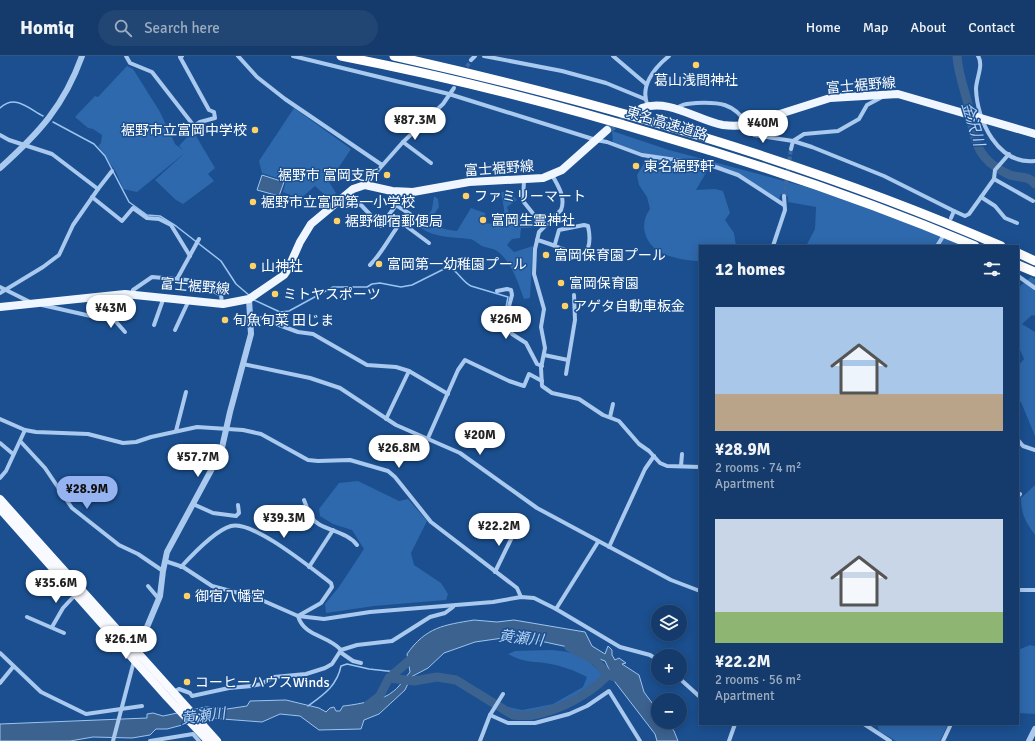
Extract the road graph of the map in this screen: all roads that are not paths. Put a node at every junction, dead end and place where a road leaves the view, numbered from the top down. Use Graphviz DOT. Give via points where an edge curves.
graph roads {
  1 [pos="82,56"];
  2 [pos="126,56"];
  3 [pos="182,56"];
  4 [pos="238,56"];
  5 [pos="293,56"];
  6 [pos="341,56"];
  7 [pos="394,56"];
  8 [pos="475,56"];
  9 [pos="484,56"];
  10 [pos="517,56"];
  11 [pos="613,56"];
  12 [pos="669,56"];
  13 [pos="978,56"];
  14 [pos="471,60"];
  15 [pos="512,61"];
  16 [pos="646,84"];
  17 [pos="454,88"];
  18 [pos="450,94"];
  19 [pos="885,94"];
  20 [pos="645,104"];
  21 [pos="676,109"];
  22 [pos="978,118"];
  23 [pos="746,125"];
  24 [pos="606,130"];
  25 [pos="1035,134"];
  26 [pos="0,135"];
  27 [pos="596,140"];
  28 [pos="793,141"];
  29 [pos="403,142"];
  30 [pos="26,144"];
  31 [pos="791,149"];
  32 [pos="1009,154"];
  33 [pos="1035,161"];
  34 [pos="431,163"];
  35 [pos="382,165"];
  36 [pos="0,168"];
  37 [pos="112,172"];
  38 [pos="552,175"];
  39 [pos="524,180"];
  40 [pos="994,180"];
  41 [pos="365,185"];
  42 [pos="98,189"];
  43 [pos="402,192"];
  44 [pos="346,194"];
  45 [pos="784,196"];
  46 [pos="92,197"];
  47 [pos="981,197"];
  48 [pos="1033,202"];
  49 [pos="396,205"];
  50 [pos="784,205"];
  51 [pos="954,211"];
  52 [pos="390,214"];
  53 [pos="410,214"];
  54 [pos="951,218"];
  55 [pos="401,222"];
  56 [pos="1017,223"];
  57 [pos="543,226"];
  58 [pos="942,238"];
  59 [pos="199,239"];
  60 [pos="537,240"];
  61 [pos="429,243"];
  62 [pos="555,244"];
  63 [pos="773,245"];
  64 [pos="938,245"];
  65 [pos="972,245"];
  66 [pos="999,245"];
  67 [pos="1019,253"];
  68 [pos="190,256"];
  69 [pos="1035,261"];
  70 [pos="370,265"];
  71 [pos="1019,265"];
  72 [pos="1035,272"];
  73 [pos="1019,277"];
  74 [pos="177,279"];
  75 [pos="0,287"];
  76 [pos="1035,288"];
  77 [pos="6,290"];
  78 [pos="497,291"];
  79 [pos="0,293"];
  80 [pos="129,294"];
  81 [pos="574,295"];
  82 [pos="164,297"];
  83 [pos="249,299"];
  84 [pos="189,300"];
  85 [pos="36,304"];
  86 [pos="222,304"];
  87 [pos="0,307"];
  88 [pos="111,316"];
  89 [pos="251,318"];
  90 [pos="154,325"];
  91 [pos="176,330"];
  92 [pos="125,332"];
  93 [pos="544,355"];
  94 [pos="568,360"];
  95 [pos="243,364"];
  96 [pos="542,366"];
  97 [pos="409,371"];
  98 [pos="566,374"];
  99 [pos="542,381"];
  100 [pos="186,392"];
  101 [pos="448,394"];
  102 [pos="613,404"];
  103 [pos="610,417"];
  104 [pos="0,419"];
  105 [pos="386,419"];
  106 [pos="227,428"];
  107 [pos="25,430"];
  108 [pos="176,431"];
  109 [pos="428,438"];
  110 [pos="1019,441"];
  111 [pos="21,442"];
  112 [pos="0,443"];
  113 [pos="1035,450"];
  114 [pos="13,454"];
  115 [pos="682,454"];
  116 [pos="654,456"];
  117 [pos="681,466"];
  118 [pos="699,467"];
  119 [pos="0,478"];
  120 [pos="0,499"];
  121 [pos="304,500"];
  122 [pos="193,504"];
  123 [pos="238,505"];
  124 [pos="0,509"];
  125 [pos="516,529"];
  126 [pos="333,530"];
  127 [pos="598,542"];
  128 [pos="357,545"];
  129 [pos="610,547"];
  130 [pos="165,562"];
  131 [pos="181,567"];
  132 [pos="309,567"];
  133 [pos="163,571"];
  134 [pos="495,572"];
  135 [pos="148,586"];
  136 [pos="1019,590"];
  137 [pos="1035,590"];
  138 [pos="699,591"];
  139 [pos="76,594"];
  140 [pos="521,597"];
  141 [pos="159,599"];
  142 [pos="453,606"];
  143 [pos="556,609"];
  144 [pos="298,616"];
  145 [pos="27,617"];
  146 [pos="52,627"];
  147 [pos="64,633"];
  148 [pos="340,651"];
  149 [pos="0,653"];
  150 [pos="136,655"];
  151 [pos="651,656"];
  152 [pos="361,663"];
  153 [pos="13,667"];
  154 [pos="0,684"];
  155 [pos="687,685"];
  156 [pos="170,694"];
  157 [pos="503,694"];
  158 [pos="699,696"];
  159 [pos="142,706"];
  160 [pos="122,709"];
  161 [pos="490,714"];
  162 [pos="735,725"];
  163 [pos="866,725"];
  164 [pos="951,725"];
  165 [pos="1035,729"];
  166 [pos="208,739"];
  167 [pos="113,741"];
  168 [pos="150,741"];
  169 [pos="480,741"];
  170 [pos="640,741"];
  171 [pos="729,741"];
  172 [pos="890,741"];
  173 [pos="943,741"];
  174 [pos="1029,741"];
  1 -- 30 [label="street" via="57,108"];
  2 -- 3 [label="street" via="130,63 152,72 194,126 214,118 214,112 210,110 180,57"];
  4 -- 35 [label="street" via="257,77 285,99"];
  5 -- 18 [label="street"];
  6 -- 65 [label="highway, 東名高速道路" via="504,92 672,139 859,200"];
  7 -- 66 [label="highway, 東名高速道路" via="525,86 741,148 871,193"];
  8 -- 14 [label="street"];
  9 -- 15 [label="street"];
  10 -- 15 [label="street"];
  11 -- 16 [label="street"];
  12 -- 16 [label="street"];
  13 -- 22 [label="street"];
  15 -- 20 [label="street" via="599,81"];
  16 -- 20 [label="street"];
  17 -- 18 [label="street"];
  18 -- 27 [label="street"];
  18 -- 29 [label="street"];
  19 -- 22 [label="main road, 富士裾野線" via="907,96"];
  19 -- 23 [label="main road, 富士裾野線" via="830,98"];
  19 -- 28 [label="street" via="883,98 867,105 860,119 838,131 804,134"];
  20 -- 21 [label="main road, 富士裾野線"];
  21 -- 23 [label="main road, 富士裾野線" via="724,125"];
  21 -- 23 [label="street" via="682,104 708,102 729,106 742,117"];
  22 -- 25 [label="main road, 富士裾野線"];
  22 -- 32 [label="street" via="993,143"];
  23 -- 28 [label="street" via="754,135"];
  24 -- 27 [label="main road, 富士裾野線"];
  26 -- 30 [label="street"];
  27 -- 38 [label="main road, 富士裾野線"];
  27 -- 50 [label="street" via="642,155 710,165 738,175"];
  28 -- 31 [label="street"];
  28 -- 51 [label="street" via="884,176"];
  29 -- 34 [label="street"];
  29 -- 35 [label="street"];
  30 -- 36 [label="street"];
  30 -- 42 [label="street" via="52,154"];
  32 -- 33 [label="street" via="1024,161"];
  32 -- 40 [label="street" via="995,170"];
  35 -- 41 [label="street"];
  37 -- 42 [label="street"];
  38 -- 39 [label="main road, 富士裾野線"];
  38 -- 57 [label="street" via="562,195 563,205"];
  39 -- 43 [label="main road, 富士裾野線" via="469,182"];
  39 -- 57 [label="street" via="523,201"];
  40 -- 47 [label="street"];
  40 -- 48 [label="street"];
  41 -- 43 [label="main road, 富士裾野線"];
  41 -- 44 [label="main road, 富士裾野線"];
  42 -- 46 [label="street"];
  43 -- 49 [label="street"];
  44 -- 52 [label="street" via="361,205 381,226"];
  44 -- 83 [label="main road, 富士裾野線" via="311,224 284,275"];
  45 -- 50 [label="street"];
  46 -- 68 [label="street" via="122,221 133,208 147,218 163,221 172,227"];
  46 -- 77 [label="street" via="73,225 59,255"];
  47 -- 51 [label="street" via="968,215"];
  47 -- 56 [label="street" via="995,206 1005,218"];
  49 -- 52 [label="street"];
  49 -- 53 [label="street"];
  50 -- 63 [label="street"];
  51 -- 54 [label="street"];
  52 -- 55 [label="street"];
  55 -- 61 [label="street"];
  55 -- 70 [label="street"];
  57 -- 60 [label="street"];
  58 -- 64 [label="street"];
  59 -- 68 [label="street"];
  60 -- 62 [label="street"];
  60 -- 93 [label="street" via="534,274 544,309 541,328"];
  62 -- 62 [label="street" via="566,251 584,254 590,236 588,226 559,230"];
  67 -- 69 [label="highway"];
  68 -- 74 [label="street"];
  71 -- 72 [label="highway"];
  73 -- 76 [label="street"];
  74 -- 80 [label="street" via="152,277"];
  74 -- 86 [label="street" via="198,283 214,291 221,295"];
  75 -- 77 [label="street"];
  77 -- 79 [label="street"];
  77 -- 85 [label="street"];
  78 -- 96 [label="street" via="508,289 512,292 508,314 512,334 526,343 537,364"];
  80 -- 82 [label="main road, 富士裾野線"];
  80 -- 85 [label="main road, 富士裾野線"];
  80 -- 88 [label="street"];
  81 -- 94 [label="street" via="575,320"];
  82 -- 84 [label="main road, 富士裾野線"];
  82 -- 90 [label="street"];
  83 -- 86 [label="main road, 富士裾野線"];
  83 -- 89 [label="street"];
  84 -- 86 [label="main road, 富士裾野線"];
  84 -- 91 [label="street"];
  85 -- 87 [label="main road, 富士裾野線"];
  85 -- 88 [label="street" via="97,319"];
  88 -- 92 [label="street"];
  89 -- 95 [label="street" via="251,334"];
  89 -- 97 [label="street" via="260,318 298,332 313,334 367,365 396,367"];
  93 -- 94 [label="street"];
  93 -- 96 [label="street"];
  94 -- 98 [label="street"];
  95 -- 105 [label="street" via="340,388"];
  95 -- 106 [label="street"];
  96 -- 99 [label="street"];
  97 -- 101 [label="street"];
  97 -- 105 [label="street"];
  99 -- 101 [label="street" via="529,374 524,386 466,360 458,370"];
  99 -- 103 [label="street" via="542,386 546,390 579,399"];
  100 -- 108 [label="street"];
  101 -- 109 [label="street"];
  102 -- 103 [label="street"];
  103 -- 116 [label="street" via="619,421 639,444"];
  104 -- 107 [label="street"];
  105 -- 109 [label="street"];
  106 -- 108 [label="street" via="197,427"];
  106 -- 122 [label="street" via="221,452"];
  106 -- 134 [label="street" via="261,434 308,460 350,460 392,474 431,522"];
  107 -- 108 [label="street" via="53,434 88,434 122,443 136,442"];
  107 -- 111 [label="street"];
  109 -- 127 [label="street" via="460,453 537,508"];
  110 -- 113 [label="street" via="1023,446"];
  111 -- 114 [label="street"];
  111 -- 133 [label="street" via="45,468 72,508 119,545"];
  112 -- 114 [label="street"];
  114 -- 119 [label="street"];
  115 -- 117 [label="street"];
  116 -- 117 [label="street" via="667,466"];
  116 -- 129 [label="street" via="645,469"];
  117 -- 118 [label="street"];
  120 -- 150 [label="highway"];
  121 -- 126 [label="street" via="310,516 318,524"];
  122 -- 123 [label="street" via="213,513 233,516 239,513"];
  122 -- 130 [label="street" via="170,545"];
  124 -- 139 [label="highway"];
  125 -- 134 [label="street"];
  126 -- 128 [label="street" via="347,535"];
  126 -- 132 [label="street"];
  127 -- 129 [label="street"];
  127 -- 143 [label="street"];
  129 -- 138 [label="street" via="672,580"];
  130 -- 131 [label="street"];
  130 -- 133 [label="street"];
  131 -- 132 [label="street" via="197,550 224,530 242,525 272,540"];
  131 -- 144 [label="street" via="212,586 252,596"];
  132 -- 144 [label="street" via="331,583 332,587 320,603"];
  133 -- 141 [label="street"];
  134 -- 140 [label="street" via="517,588"];
  135 -- 141 [label="street"];
  136 -- 137 [label="street"];
  139 -- 146 [label="street" via="63,608"];
  139 -- 150 [label="highway"];
  140 -- 142 [label="street"];
  140 -- 143 [label="street" via="540,600"];
  141 -- 150 [label="street"];
  142 -- 144 [label="street" via="324,618"];
  142 -- 148 [label="street" via="445,613 430,617 392,641 358,645"];
  143 -- 151 [label="street" via="620,647"];
  144 -- 148 [label="street" via="304,628 334,644"];
  145 -- 146 [label="street"];
  146 -- 147 [label="street"];
  148 -- 152 [label="street" via="353,661"];
  148 -- 156 [label="street" via="332,664 306,674 274,677 261,684 200,695 192,696 179,689"];
  149 -- 153 [label="street"];
  150 -- 156 [label="highway"];
  150 -- 160 [label="street"];
  153 -- 154 [label="street"];
  153 -- 160 [label="street" via="40,692 86,714"];
  155 -- 158 [label="street"];
  156 -- 166 [label="highway"];
  157 -- 161 [label="street"];
  159 -- 160 [label="street"];
  160 -- 167 [label="street"];
  161 -- 169 [label="street"];
  161 -- 170 [label="street" via="508,723 535,723 587,706 609,691"];
  162 -- 171 [label="street"];
  163 -- 172 [label="street"];
  164 -- 173 [label="street"];
  165 -- 174 [label="street"];
  166 -- 168 [label="street" via="192,734"];
}
